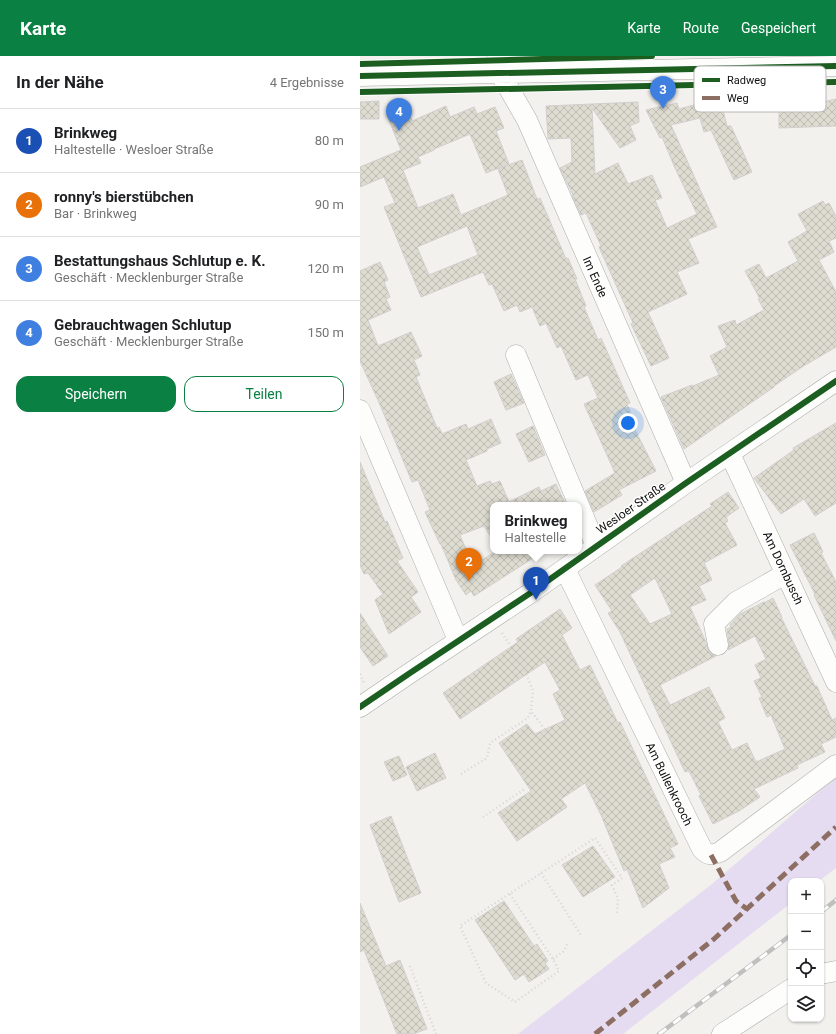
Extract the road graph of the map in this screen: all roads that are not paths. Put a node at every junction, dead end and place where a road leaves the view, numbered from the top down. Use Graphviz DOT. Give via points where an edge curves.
graph roads {
  1 [pos="787,62"];
  2 [pos="499,65"];
  3 [pos="836,66"];
  4 [pos="360,76"];
  5 [pos="516,355"];
  6 [pos="836,381"];
  7 [pos="360,410"];
  8 [pos="730,454"];
  9 [pos="686,483"];
  10 [pos="578,502"];
  11 [pos="582,513"];
  12 [pos="596,546"];
  13 [pos="564,569"];
  14 [pos="785,574"];
  15 [pos="458,640"];
  16 [pos="718,645"];
  17 [pos="836,682"];
  18 [pos="360,707"];
  19 [pos="836,765"];
  20 [pos="836,971"];
  21 [pos="824,973"];
  22 [pos="788,991"];
  23 [pos="722,1034"];
  1 -- 2 [label="street"];
  1 -- 3 [label="street"];
  2 -- 4 [label="street"];
  2 -- 9 [label="street, Im Ende" via="527,120"];
  5 -- 10 [label="street"];
  6 -- 8 [label="street, Wesloer Straße"];
  7 -- 15 [label="street"];
  8 -- 9 [label="street, Wesloer Straße"];
  8 -- 14 [label="street, Am Dornbusch"];
  9 -- 12 [label="street, Wesloer Straße"];
  11 -- 12 [label="street"];
  12 -- 13 [label="street, Wesloer Straße"];
  13 -- 15 [label="street, Wesloer Straße"];
  13 -- 19 [label="street, Am Bullenkrooch" via="705,853 711,855 720,852"];
  14 -- 16 [label="street" via="736,602 714,624"];
  14 -- 17 [label="street, Am Dornbusch"];
  15 -- 18 [label="street, Wesloer Straße"];
  20 -- 21 [label="street"];
  22 -- 23 [label="street"];
}
